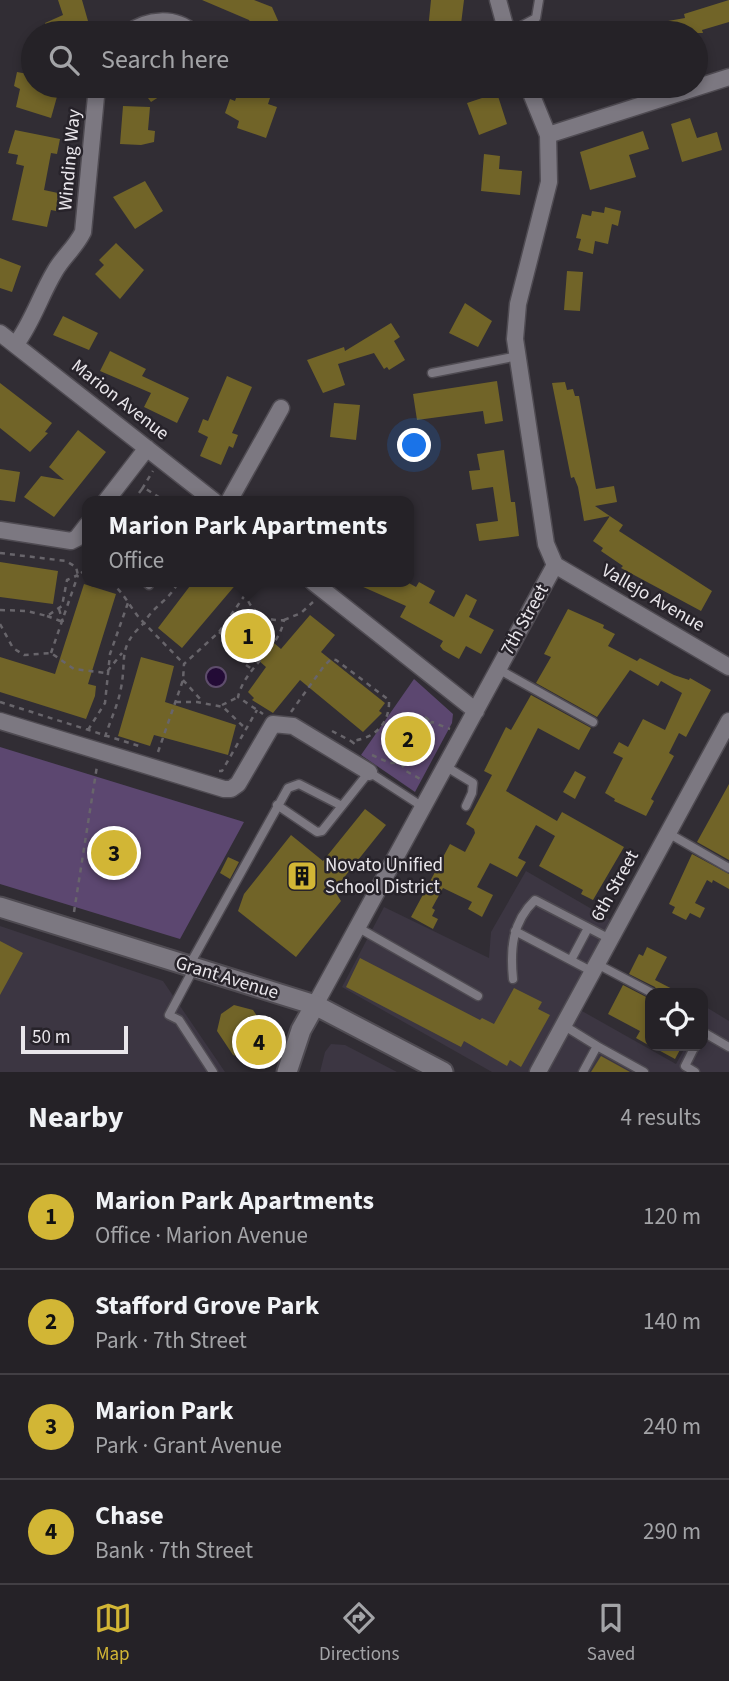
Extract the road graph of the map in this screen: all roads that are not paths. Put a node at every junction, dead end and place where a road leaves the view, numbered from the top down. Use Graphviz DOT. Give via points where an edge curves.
graph roads {
  1 [pos="498,0"];
  2 [pos="539,0"];
  3 [pos="504,21"];
  4 [pos="530,21"];
  5 [pos="729,78"];
  6 [pos="708,85"];
  7 [pos="96,98"];
  8 [pos="533,98"];
  9 [pos="665,98"];
  10 [pos="548,135"];
  11 [pos="0,333"];
  12 [pos="16,344"];
  13 [pos="518,356"];
  14 [pos="432,373"];
  15 [pos="281,408"];
  16 [pos="147,448"];
  17 [pos="110,496"];
  18 [pos="208,496"];
  19 [pos="232,496"];
  20 [pos="0,530"];
  21 [pos="82,534"];
  22 [pos="555,565"];
  23 [pos="319,587"];
  24 [pos="729,667"];
  25 [pos="498,669"];
  26 [pos="475,711"];
  27 [pos="0,720"];
  28 [pos="729,721"];
  29 [pos="593,722"];
  30 [pos="445,766"];
  31 [pos="369,772"];
  32 [pos="277,805"];
  33 [pos="342,806"];
  34 [pos="466,806"];
  35 [pos="423,807"];
  36 [pos="668,833"];
  37 [pos="729,868"];
  38 [pos="0,907"];
  39 [pos="358,927"];
  40 [pos="588,928"];
  41 [pos="515,931"];
  42 [pos="610,939"];
  43 [pos="571,960"];
  44 [pos="191,967"];
  45 [pos="595,968"];
  46 [pos="513,979"];
  47 [pos="645,990"];
  48 [pos="478,996"];
  49 [pos="315,1005"];
  50 [pos="564,1025"];
  51 [pos="708,1035"];
  52 [pos="597,1046"];
  53 [pos="729,1046"];
  54 [pos="692,1051"];
  55 [pos="212,1072"];
  56 [pos="287,1072"];
  57 [pos="443,1072"];
  58 [pos="538,1072"];
  59 [pos="583,1072"];
  60 [pos="644,1072"];
  61 [pos="695,1072"];
  1 -- 3 [label="street"];
  2 -- 4 [label="lane" via="536,18"];
  5 -- 6 [label="street"];
  7 -- 12 [label="street, Winding Way" via="83,232 56,269"];
  8 -- 10 [label="street, 7th Street"];
  9 -- 10 [label="street"];
  10 -- 13 [label="street, 7th Street" via="549,182 518,304"];
  11 -- 12 [label="street, Marion Avenue"];
  12 -- 16 [label="street, Marion Avenue"];
  13 -- 14 [label="lane"];
  13 -- 22 [label="street, 7th Street" via="546,544"];
  15 -- 19 [label="street"];
  16 -- 17 [label="street"];
  16 -- 18 [label="street, Marion Avenue"];
  20 -- 21 [label="street" via="71,541"];
  22 -- 24 [label="street, Vallejo Avenue"];
  22 -- 25 [label="street, 7th Street"];
  23 -- 26 [label="street"];
  25 -- 26 [label="street, 7th Street"];
  25 -- 29 [label="lane"];
  26 -- 30 [label="street, 7th Street"];
  27 -- 31 [label="street" via="224,789 238,784 273,724 293,726"];
  28 -- 36 [label="street, 6th Street"];
  30 -- 34 [label="lane" via="473,783"];
  30 -- 35 [label="street, 7th Street"];
  31 -- 33 [label="lane"];
  31 -- 35 [label="lane"];
  32 -- 33 [label="lane" via="293,784"];
  32 -- 33 [label="lane" via="317,832"];
  32 -- 44 [label="lane"];
  35 -- 39 [label="street, 7th Street"];
  36 -- 37 [label="lane"];
  36 -- 42 [label="street, 6th Street"];
  38 -- 44 [label="street, Grant Avenue"];
  39 -- 48 [label="lane"];
  39 -- 49 [label="street, 7th Street"];
  40 -- 41 [label="lane" via="535,900"];
  40 -- 42 [label="lane"];
  40 -- 43 [label="lane"];
  41 -- 43 [label="lane"];
  41 -- 46 [label="lane" via="510,951"];
  42 -- 45 [label="street, 6th Street"];
  43 -- 45 [label="lane"];
  44 -- 49 [label="street, Grant Avenue"];
  44 -- 55 [label="lane" via="169,1015 179,1020"];
  45 -- 47 [label="lane"];
  45 -- 50 [label="street, 6th Street"];
  49 -- 56 [label="street, 7th Street"];
  49 -- 57 [label="street, Grant Avenue"];
  50 -- 52 [label="lane"];
  50 -- 58 [label="street, 6th Street"];
  51 -- 53 [label="lane"];
  52 -- 59 [label="lane"];
  52 -- 60 [label="lane"];
  54 -- 61 [label="lane" via="685,1066"];
}
